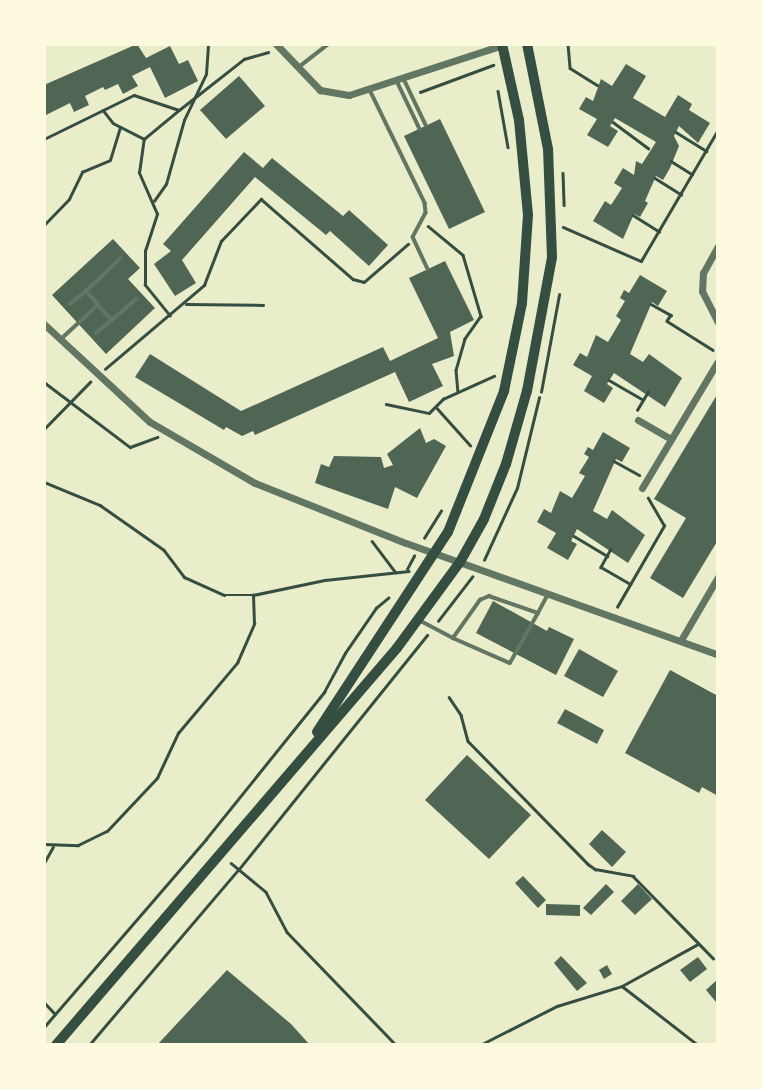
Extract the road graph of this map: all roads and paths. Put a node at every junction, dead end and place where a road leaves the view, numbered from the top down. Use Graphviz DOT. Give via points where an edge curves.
graph roads {
  1 [pos="208,44"];
  2 [pos="328,44"];
  3 [pos="502,44"];
  4 [pos="527,44"];
  5 [pos="568,44"];
  6 [pos="278,46"];
  7 [pos="490,49"];
  8 [pos="507,60"];
  9 [pos="494,65"];
  10 [pos="297,68"];
  11 [pos="401,80"];
  12 [pos="597,85"];
  13 [pos="370,90"];
  14 [pos="412,94"];
  15 [pos="195,97"];
  16 [pos="103,110"];
  17 [pos="179,110"];
  18 [pos="613,122"];
  19 [pos="426,125"];
  20 [pos="120,127"];
  21 [pos="420,129"];
  22 [pos="718,130"];
  23 [pos="676,132"];
  24 [pos="44,139"];
  25 [pos="144,139"];
  26 [pos="648,148"];
  27 [pos="706,151"];
  28 [pos="510,158"];
  29 [pos="671,161"];
  30 [pos="692,174"];
  31 [pos="655,178"];
  32 [pos="681,194"];
  33 [pos="154,201"];
  34 [pos="633,215"];
  35 [pos="422,222"];
  36 [pos="44,225"];
  37 [pos="564,227"];
  38 [pos="659,231"];
  39 [pos="414,243"];
  40 [pos="718,246"];
  41 [pos="120,259"];
  42 [pos="428,269"];
  43 [pos="86,291"];
  44 [pos="136,299"];
  45 [pos="70,304"];
  46 [pos="184,304"];
  47 [pos="651,304"];
  48 [pos="98,305"];
  49 [pos="263,305"];
  50 [pos="170,316"];
  51 [pos="112,320"];
  52 [pos="718,323"];
  53 [pos="44,324"];
  54 [pos="96,333"];
  55 [pos="59,341"];
  56 [pos="718,354"];
  57 [pos="718,362"];
  58 [pos="97,375"];
  59 [pos="609,380"];
  60 [pos="44,382"];
  61 [pos="493,386"];
  62 [pos="458,392"];
  63 [pos="648,392"];
  64 [pos="643,400"];
  65 [pos="68,404"];
  66 [pos="386,404"];
  67 [pos="437,408"];
  68 [pos="638,420"];
  69 [pos="44,429"];
  70 [pos="167,434"];
  71 [pos="476,434"];
  72 [pos="671,439"];
  73 [pos="614,461"];
  74 [pos="647,480"];
  75 [pos="44,482"];
  76 [pos="642,488"];
  77 [pos="446,505"];
  78 [pos="368,528"];
  79 [pos="574,536"];
  80 [pos="419,548"];
  81 [pos="611,549"];
  82 [pos="435,553"];
  83 [pos="607,556"];
  84 [pos="460,562"];
  85 [pos="407,570"];
  86 [pos="396,572"];
  87 [pos="718,578"];
  88 [pos="401,579"];
  89 [pos="630,584"];
  90 [pos="548,594"];
  91 [pos="253,595"];
  92 [pos="390,596"];
  93 [pos="538,613"];
  94 [pos="611,616"];
  95 [pos="419,620"];
  96 [pos="453,638"];
  97 [pos="681,640"];
  98 [pos="718,655"];
  99 [pos="449,697"];
  100 [pos="303,755"];
  101 [pos="44,844"];
  102 [pos="53,847"];
  103 [pos="222,856"];
  104 [pos="44,863"];
  105 [pos="698,944"];
  106 [pos="713,958"];
  107 [pos="622,986"];
  108 [pos="44,1002"];
  109 [pos="55,1014"];
  110 [pos="44,1027"];
  111 [pos="56,1045"];
  112 [pos="396,1045"];
  113 [pos="480,1045"];
  114 [pos="698,1045"];
  1 -- 15 [label="path" via="206,74"];
  2 -- 10 [label="lane"];
  3 -- 7 [label="street"];
  3 -- 8 [label="main road"];
  4 -- 84 [label="main road" via="548,149 552,228 545,309 506,464"];
  5 -- 12 [label="path" via="570,68"];
  6 -- 10 [label="street"];
  6 -- 15 [label="path" via="244,59"];
  7 -- 9 [label="path"];
  7 -- 11 [label="street"];
  8 -- 9 [label="path"];
  8 -- 82 [label="main road" via="527,180 522,303 498,411 460,509"];
  9 -- 14 [label="path"];
  9 -- 28 [label="path"];
  10 -- 13 [label="street" via="320,90 349,95"];
  11 -- 13 [label="street"];
  11 -- 14 [label="lane"];
  11 -- 21 [label="lane"];
  13 -- 35 [label="lane" via="425,203"];
  14 -- 19 [label="lane"];
  15 -- 17 [label="path"];
  15 -- 33 [label="path" via="166,184"];
  16 -- 17 [label="path" via="134,95"];
  16 -- 20 [label="path"];
  16 -- 24 [label="path"];
  17 -- 25 [label="path"];
  18 -- 26 [label="path"];
  20 -- 25 [label="path"];
  20 -- 36 [label="path" via="110,160 82,172 69,199"];
  22 -- 27 [label="path"];
  23 -- 27 [label="path"];
  25 -- 33 [label="path" via="139,173"];
  27 -- 30 [label="path"];
  29 -- 30 [label="path"];
  30 -- 32 [label="path"];
  31 -- 32 [label="path"];
  32 -- 38 [label="path"];
  33 -- 50 [label="path" via="157,214 143,275 145,285"];
  34 -- 38 [label="path"];
  35 -- 39 [label="lane"];
  35 -- 62 [label="path" via="463,255 481,316 465,339 456,370"];
  37 -- 38 [label="path" via="641,261"];
  39 -- 42 [label="lane"];
  39 -- 46 [label="path" via="401,246 364,282 353,279 261,199 220,241 204,285"];
  40 -- 52 [label="street" via="704,272 702,291"];
  41 -- 43 [label="lane"];
  43 -- 45 [label="lane"];
  43 -- 48 [label="lane"];
  44 -- 51 [label="lane"];
  46 -- 49 [label="path"];
  46 -- 50 [label="path"];
  47 -- 56 [label="path" via="670,315 667,321"];
  48 -- 51 [label="lane"];
  48 -- 55 [label="lane"];
  50 -- 58 [label="path"];
  51 -- 54 [label="lane"];
  53 -- 55 [label="street"];
  55 -- 58 [label="street"];
  57 -- 72 [label="street"];
  58 -- 65 [label="path"];
  58 -- 70 [label="street"];
  59 -- 64 [label="path"];
  60 -- 65 [label="path"];
  61 -- 62 [label="path" via="497,374"];
  62 -- 67 [label="path" via="443,399"];
  63 -- 64 [label="path"];
  64 -- 68 [label="path" via="633,417"];
  65 -- 69 [label="path"];
  65 -- 70 [label="path" via="130,447"];
  66 -- 67 [label="path" via="417,414"];
  67 -- 71 [label="path" via="471,446"];
  68 -- 72 [label="street"];
  70 -- 78 [label="street" via="256,483"];
  72 -- 74 [label="street"];
  73 -- 74 [label="path"];
  74 -- 76 [label="street"];
  75 -- 91 [label="path" via="100,505 137,528 198,586 224,595"];
  76 -- 89 [label="path" via="664,526"];
  77 -- 80 [label="path"];
  78 -- 80 [label="street"];
  78 -- 86 [label="path" via="373,546"];
  79 -- 83 [label="path"];
  80 -- 82 [label="street"];
  80 -- 85 [label="path"];
  81 -- 83 [label="path"];
  82 -- 84 [label="street"];
  82 -- 100 [label="main road"];
  83 -- 89 [label="path" via="601,567"];
  84 -- 90 [label="street"];
  84 -- 95 [label="main road"];
  85 -- 86 [label="path"];
  85 -- 88 [label="path"];
  86 -- 91 [label="path"];
  87 -- 97 [label="street"];
  89 -- 94 [label="path"];
  90 -- 93 [label="lane"];
  90 -- 94 [label="street"];
  91 -- 102 [label="path" via="254,624 237,663 178,733 157,778 107,831 78,845"];
  92 -- 109 [label="path" via="368,619 324,692 206,839"];
  93 -- 96 [label="lane" via="489,596 480,600"];
  93 -- 96 [label="lane" via="510,663"];
  94 -- 97 [label="street"];
  95 -- 96 [label="lane"];
  95 -- 100 [label="main road"];
  97 -- 98 [label="street"];
  99 -- 105 [label="path" via="461,715 468,741 588,864 633,876"];
  100 -- 103 [label="main road"];
  101 -- 102 [label="path"];
  102 -- 104 [label="path"];
  103 -- 111 [label="main road"];
  103 -- 112 [label="path" via="266,891 288,932"];
  105 -- 106 [label="path"];
  105 -- 107 [label="path"];
  107 -- 113 [label="path" via="557,1006"];
  107 -- 114 [label="path"];
  108 -- 109 [label="path"];
  109 -- 110 [label="path"];
}
